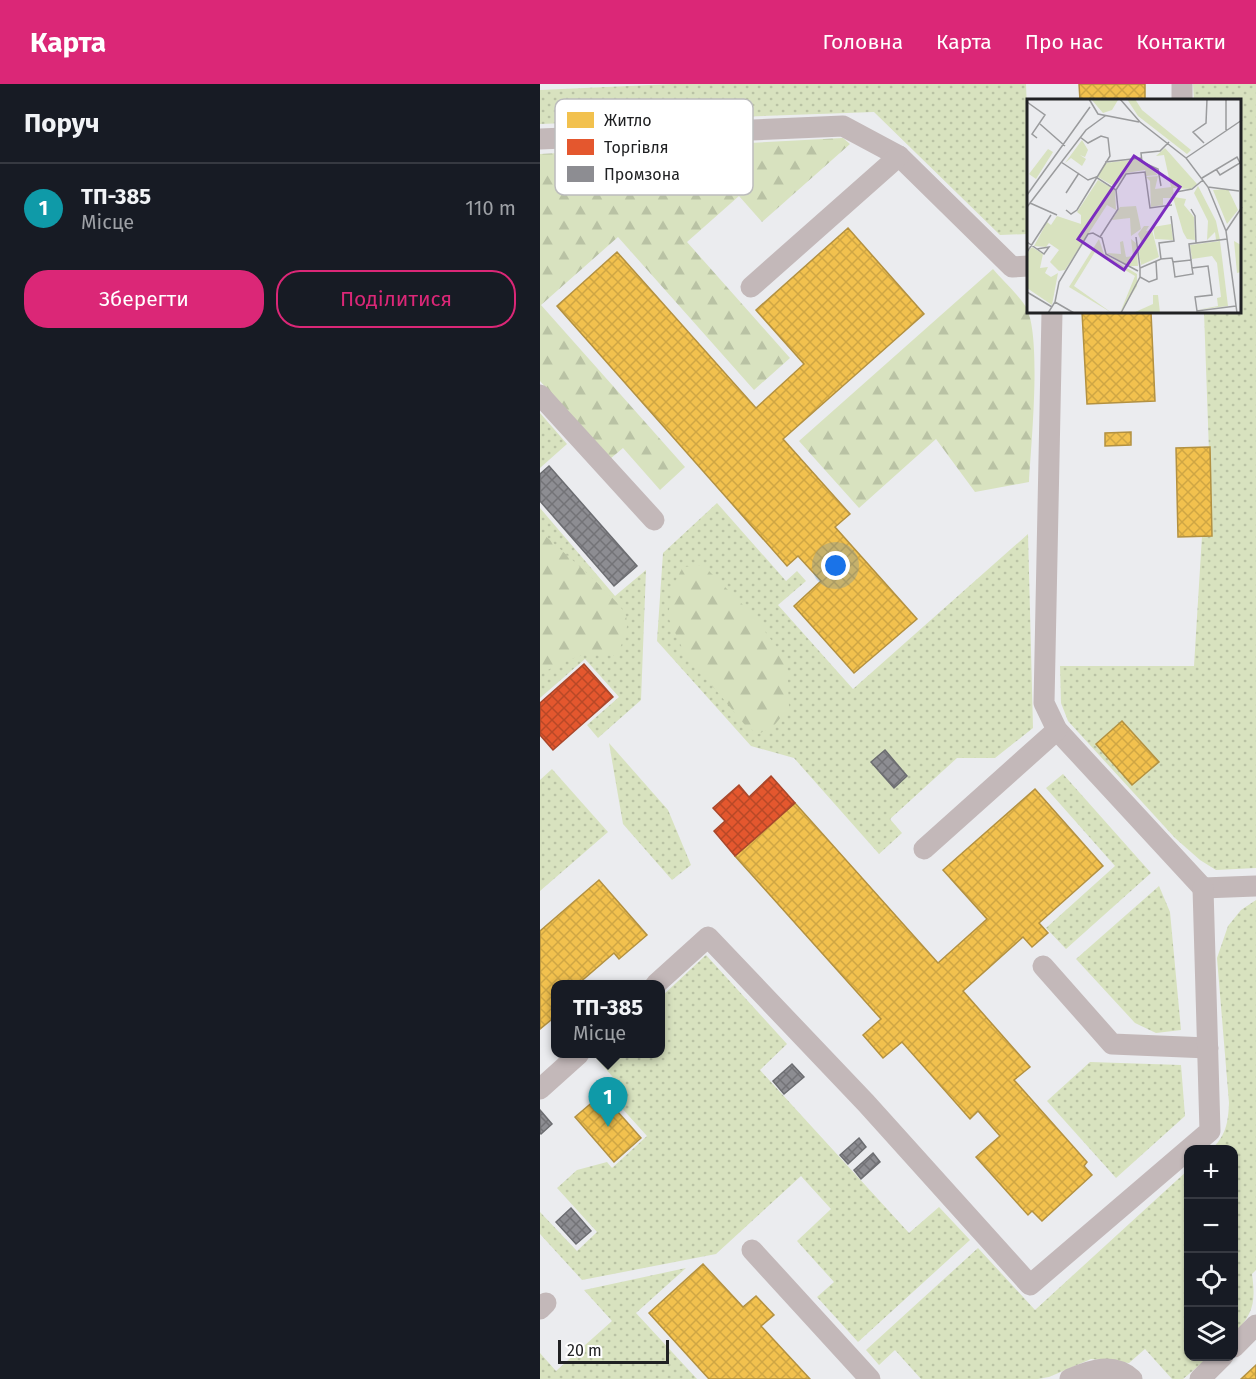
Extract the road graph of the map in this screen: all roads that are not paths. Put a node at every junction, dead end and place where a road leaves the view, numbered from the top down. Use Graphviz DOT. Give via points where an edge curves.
graph roads {
  1 [pos="753,130"];
  2 [pos="555,138"];
  3 [pos="540,139"];
  4 [pos="899,156"];
  5 [pos="1027,266"];
  6 [pos="751,287"];
  7 [pos="1052,314"];
  8 [pos="540,395"];
  9 [pos="654,520"];
  10 [pos="1057,730"];
  11 [pos="924,849"];
  12 [pos="1256,886"];
  13 [pos="1203,888"];
  14 [pos="1043,966"];
  15 [pos="660,980"];
  16 [pos="1208,1048"];
  17 [pos="574,1058"];
  18 [pos="540,1089"];
  19 [pos="752,1250"];
  20 [pos="1256,1325"];
  21 [pos="1238,1342"];
  22 [pos="1218,1361"];
  23 [pos="870,1379"];
  24 [pos="1070,1379"];
  25 [pos="1131,1379"];
  26 [pos="1200,1379"];
  1 -- 4 [label="lane" via="843,126"];
  2 -- 3 [label="lane"];
  4 -- 5 [label="lane" via="1012,267"];
  4 -- 6 [label="lane"];
  7 -- 10 [label="lane" via="1044,703"];
  8 -- 9 [label="lane"];
  10 -- 11 [label="lane"];
  10 -- 13 [label="lane"];
  12 -- 13 [label="lane"];
  13 -- 16 [label="lane"];
  14 -- 16 [label="lane" via="1112,1044"];
  15 -- 16 [label="lane" via="708,937 866,1103 1030,1285 1210,1131"];
  17 -- 18 [label="lane"];
  19 -- 23 [label="lane"];
  20 -- 21 [label="lane"];
  22 -- 26 [label="lane"];
  24 -- 25 [label="lane" via="1092,1369 1123,1371"];
}
